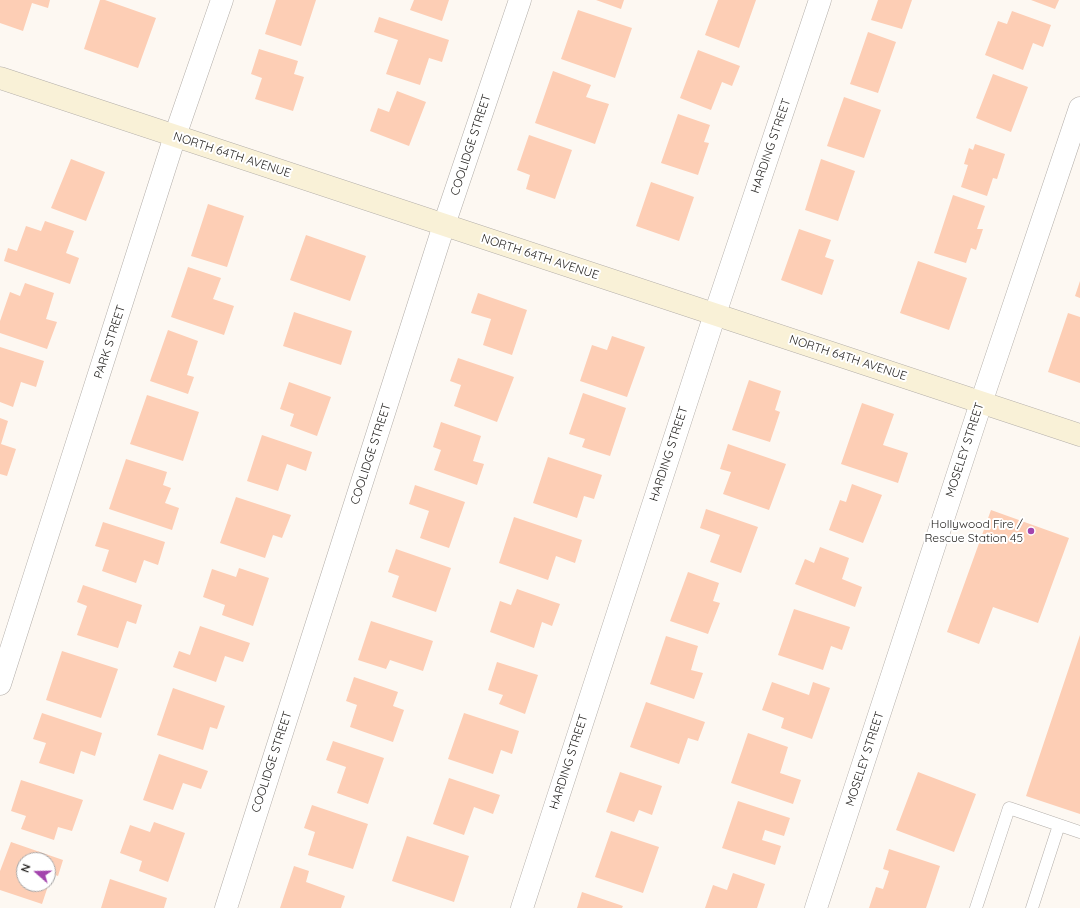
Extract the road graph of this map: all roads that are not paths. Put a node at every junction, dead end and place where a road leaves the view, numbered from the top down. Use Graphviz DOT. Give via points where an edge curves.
graph roads {
  1 [pos="222,0"];
  2 [pos="520,0"];
  3 [pos="820,0"];
  4 [pos="0,78"];
  5 [pos="1080,108"];
  6 [pos="175,136"];
  7 [pos="444,225"];
  8 [pos="715,314"];
  9 [pos="981,402"];
  10 [pos="1080,435"];
  11 [pos="0,684"];
  12 [pos="1059,825"];
  13 [pos="1080,832"];
  14 [pos="226,908"];
  15 [pos="522,908"];
  16 [pos="816,908"];
  17 [pos="976,908"];
  18 [pos="1032,908"];
  1 -- 6 [label="street, PARK STREET"];
  2 -- 7 [label="street, COOLIDGE STREET"];
  3 -- 8 [label="street, HARDING STREET"];
  4 -- 6 [label="street, NORTH 64TH AVENUE"];
  5 -- 9 [label="street, MOSELEY STREET"];
  6 -- 7 [label="street, NORTH 64TH AVENUE"];
  6 -- 11 [label="street, PARK STREET"];
  7 -- 8 [label="street, NORTH 64TH AVENUE"];
  7 -- 14 [label="street, COOLIDGE STREET"];
  8 -- 9 [label="street, NORTH 64TH AVENUE"];
  8 -- 15 [label="street, HARDING STREET"];
  9 -- 10 [label="street, NORTH 64TH AVENUE"];
  9 -- 16 [label="street, MOSELEY STREET"];
  12 -- 13 [label="lane"];
  12 -- 17 [label="lane" via="1009,808"];
  12 -- 18 [label="lane"];
}
